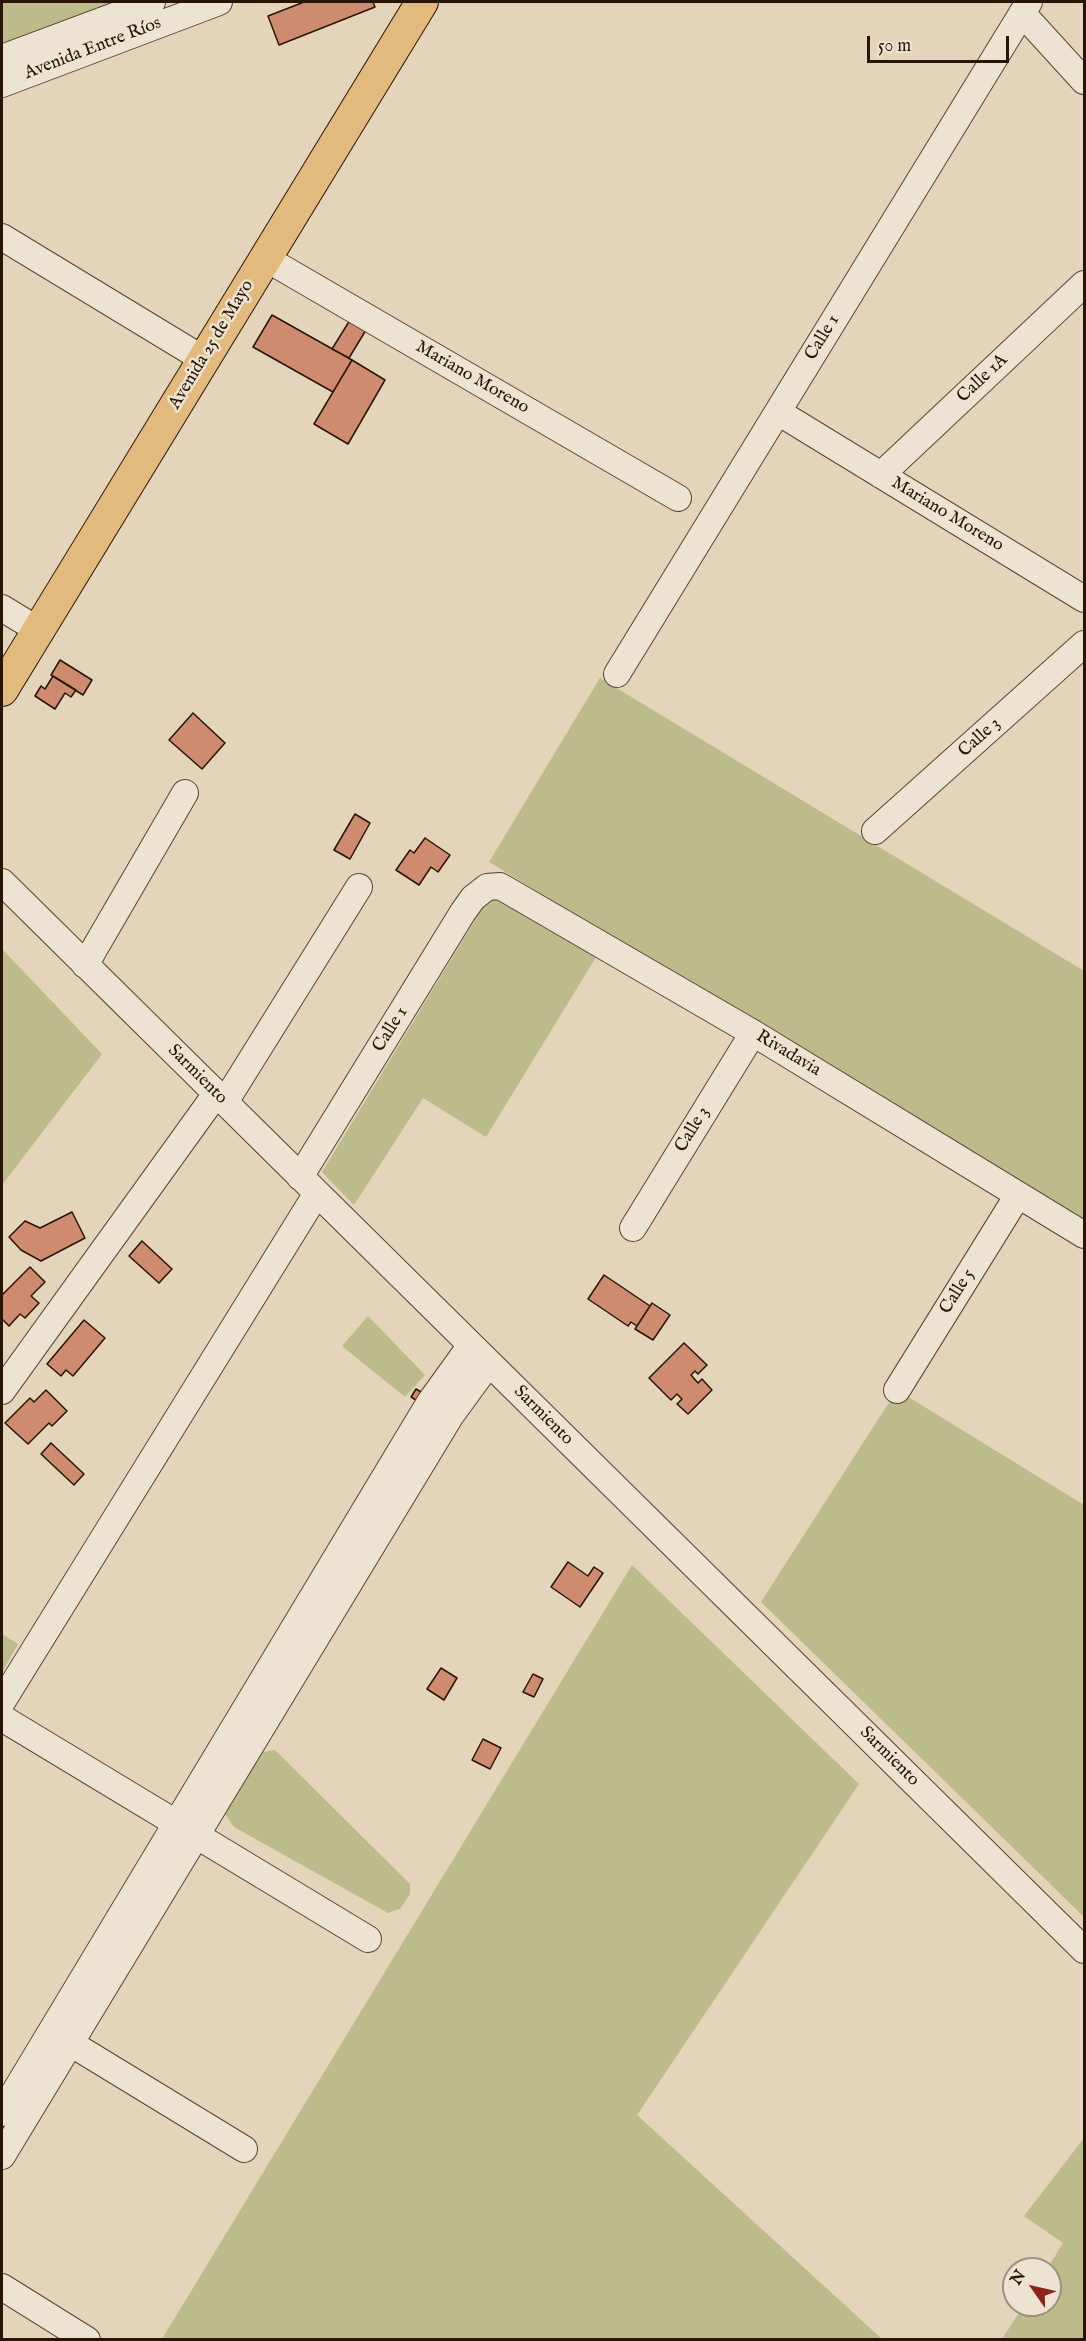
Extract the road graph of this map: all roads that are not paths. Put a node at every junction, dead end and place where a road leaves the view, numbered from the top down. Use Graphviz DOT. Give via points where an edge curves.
graph roads {
  1 [pos="152,2"];
  2 [pos="219,2"];
  3 [pos="422,2"];
  4 [pos="1025,7"];
  5 [pos="2,58"];
  6 [pos="1084,81"];
  7 [pos="2,84"];
  8 [pos="2,237"];
  9 [pos="265,258"];
  10 [pos="1084,284"];
  11 [pos="203,359"];
  12 [pos="778,412"];
  13 [pos="881,475"];
  14 [pos="678,498"];
  15 [pos="1084,599"];
  16 [pos="2,608"];
  17 [pos="38,630"];
  18 [pos="1084,644"];
  19 [pos="617,674"];
  20 [pos="2,690"];
  21 [pos="185,793"];
  22 [pos="875,831"];
  23 [pos="2,882"];
  24 [pos="359,887"];
  25 [pos="487,887"];
  26 [pos="85,964"];
  27 [pos="753,1033"];
  28 [pos="220,1098"];
  29 [pos="308,1185"];
  30 [pos="1018,1195"];
  31 [pos="633,1228"];
  32 [pos="1084,1236"];
  33 [pos="480,1354"];
  34 [pos="897,1390"];
  35 [pos="2,1391"];
  36 [pos="2,1702"];
  37 [pos="2,1718"];
  38 [pos="186,1829"];
  39 [pos="368,1939"];
  40 [pos="1084,1950"];
  41 [pos="60,2037"];
  42 [pos="2,2113"];
  43 [pos="244,2149"];
  44 [pos="2,2156"];
  45 [pos="2,2287"];
  46 [pos="87,2340"];
  1 -- 5 [label="street, Avenida Entre Ríos"];
  2 -- 7 [label="street, Avenida Entre Ríos"];
  3 -- 9 [label="main road, Avenida 25 de Mayo"];
  4 -- 6 [label="street"];
  4 -- 12 [label="street, Calle 1"];
  8 -- 11 [label="street"];
  9 -- 11 [label="main road, Avenida 25 de Mayo"];
  9 -- 14 [label="street, Mariano Moreno"];
  10 -- 13 [label="street, Calle 1A"];
  11 -- 17 [label="main road, Avenida 25 de Mayo"];
  12 -- 13 [label="street, Mariano Moreno"];
  12 -- 19 [label="street, Calle 1"];
  13 -- 15 [label="street, Mariano Moreno"];
  16 -- 17 [label="street"];
  17 -- 20 [label="main road, Avenida 25 de Mayo"];
  18 -- 22 [label="street, Calle 3"];
  21 -- 26 [label="street"];
  23 -- 26 [label="street, Sarmiento"];
  24 -- 28 [label="street"];
  25 -- 27 [label="street, Rivadavia" via="500,886 514,892"];
  25 -- 29 [label="street, Calle 1" via="463,912"];
  26 -- 28 [label="street, Sarmiento"];
  27 -- 30 [label="street, Rivadavia"];
  27 -- 31 [label="street, Calle 3"];
  28 -- 29 [label="street, Sarmiento"];
  28 -- 35 [label="street"];
  29 -- 33 [label="street, Sarmiento"];
  29 -- 36 [label="street, Calle 1"];
  30 -- 32 [label="street, Rivadavia"];
  30 -- 34 [label="street, Calle 5"];
  33 -- 38 [label="street" via="432,1423"];
  33 -- 40 [label="street, Sarmiento"];
  37 -- 38 [label="street"];
  38 -- 39 [label="street"];
  38 -- 41 [label="street"];
  41 -- 42 [label="street"];
  41 -- 43 [label="street"];
  41 -- 44 [label="street"];
  45 -- 46 [label="street"];
}
